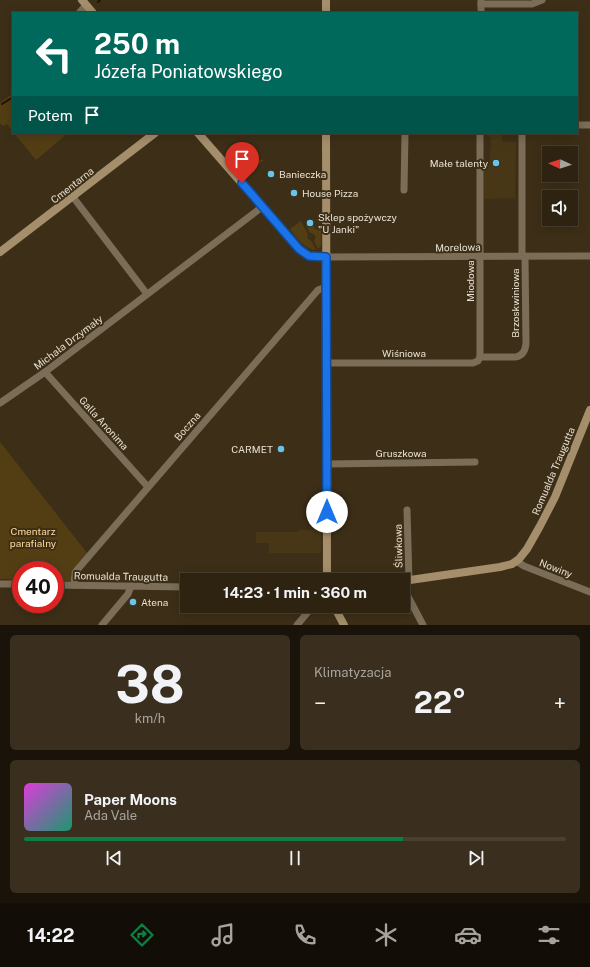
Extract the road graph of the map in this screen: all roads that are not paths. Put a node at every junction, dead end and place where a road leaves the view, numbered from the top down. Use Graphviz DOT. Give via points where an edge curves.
graph roads {
  1 [pos="326,0"];
  2 [pos="542,0"];
  3 [pos="84,2"];
  4 [pos="481,2"];
  5 [pos="79,12"];
  6 [pos="92,12"];
  7 [pos="326,12"];
  8 [pos="578,125"];
  9 [pos="590,125"];
  10 [pos="155,134"];
  11 [pos="199,134"];
  12 [pos="326,134"];
  13 [pos="405,134"];
  14 [pos="480,134"];
  15 [pos="522,134"];
  16 [pos="404,190"];
  17 [pos="73,196"];
  18 [pos="262,207"];
  19 [pos="0,252"];
  20 [pos="524,256"];
  21 [pos="590,256"];
  22 [pos="326,257"];
  23 [pos="480,257"];
  24 [pos="326,287"];
  25 [pos="147,294"];
  26 [pos="480,357"];
  27 [pos="326,362"];
  28 [pos="45,372"];
  29 [pos="0,403"];
  30 [pos="590,410"];
  31 [pos="475,462"];
  32 [pos="327,464"];
  33 [pos="148,487"];
  34 [pos="407,510"];
  35 [pos="516,561"];
  36 [pos="328,573"];
  37 [pos="405,573"];
  38 [pos="410,582"];
  39 [pos="0,584"];
  40 [pos="12,584"];
  41 [pos="64,585"];
  42 [pos="74,585"];
  43 [pos="131,586"];
  44 [pos="180,587"];
  45 [pos="590,592"];
  46 [pos="410,595"];
  47 [pos="307,613"];
  48 [pos="338,613"];
  49 [pos="102,625"];
  50 [pos="298,625"];
  51 [pos="344,625"];
  52 [pos="423,625"];
  1 -- 7 [label="street"];
  2 -- 4 [label="street" via="532,4"];
  3 -- 5 [label="street"];
  3 -- 6 [label="street"];
  8 -- 9 [label="street"];
  10 -- 17 [label="street, Cmentarna"];
  11 -- 18 [label="street"];
  12 -- 22 [label="street"];
  13 -- 16 [label="street"];
  14 -- 23 [label="street, Miodowa"];
  15 -- 20 [label="street"];
  17 -- 19 [label="street, Cmentarna"];
  17 -- 25 [label="street"];
  18 -- 22 [label="street" via="302,252 314,257"];
  18 -- 25 [label="street, Michała Drzymały"];
  20 -- 21 [label="street, Morelowa"];
  20 -- 23 [label="street, Morelowa"];
  20 -- 26 [label="street, Brzoskwiniowa" via="524,352 520,356 512,357"];
  22 -- 23 [label="street, Morelowa"];
  22 -- 24 [label="street"];
  23 -- 26 [label="street, Miodowa"];
  24 -- 27 [label="street"];
  24 -- 33 [label="street, Boczna" via="318,290"];
  25 -- 28 [label="street, Michała Drzymały"];
  26 -- 27 [label="street, Wiśniowa" via="470,363"];
  27 -- 32 [label="street"];
  28 -- 29 [label="street, Michała Drzymały"];
  28 -- 33 [label="street, Galla Anonima"];
  30 -- 35 [label="street, Romualda Traugutta" via="552,502 527,549"];
  31 -- 32 [label="street, Gruszkowa"];
  32 -- 36 [label="street"];
  33 -- 42 [label="street, Boczna" via="76,572"];
  34 -- 37 [label="street, Śliwkowa"];
  35 -- 38 [label="street" via="500,567"];
  35 -- 45 [label="street, Nowiny"];
  39 -- 40 [label="street"];
  41 -- 42 [label="street, Romualda Traugutta"];
  42 -- 43 [label="street, Romualda Traugutta"];
  43 -- 44 [label="street, Romualda Traugutta"];
  43 -- 49 [label="street" via="128,594"];
  46 -- 52 [label="street"];
  47 -- 50 [label="street"];
  48 -- 51 [label="street"];
}
